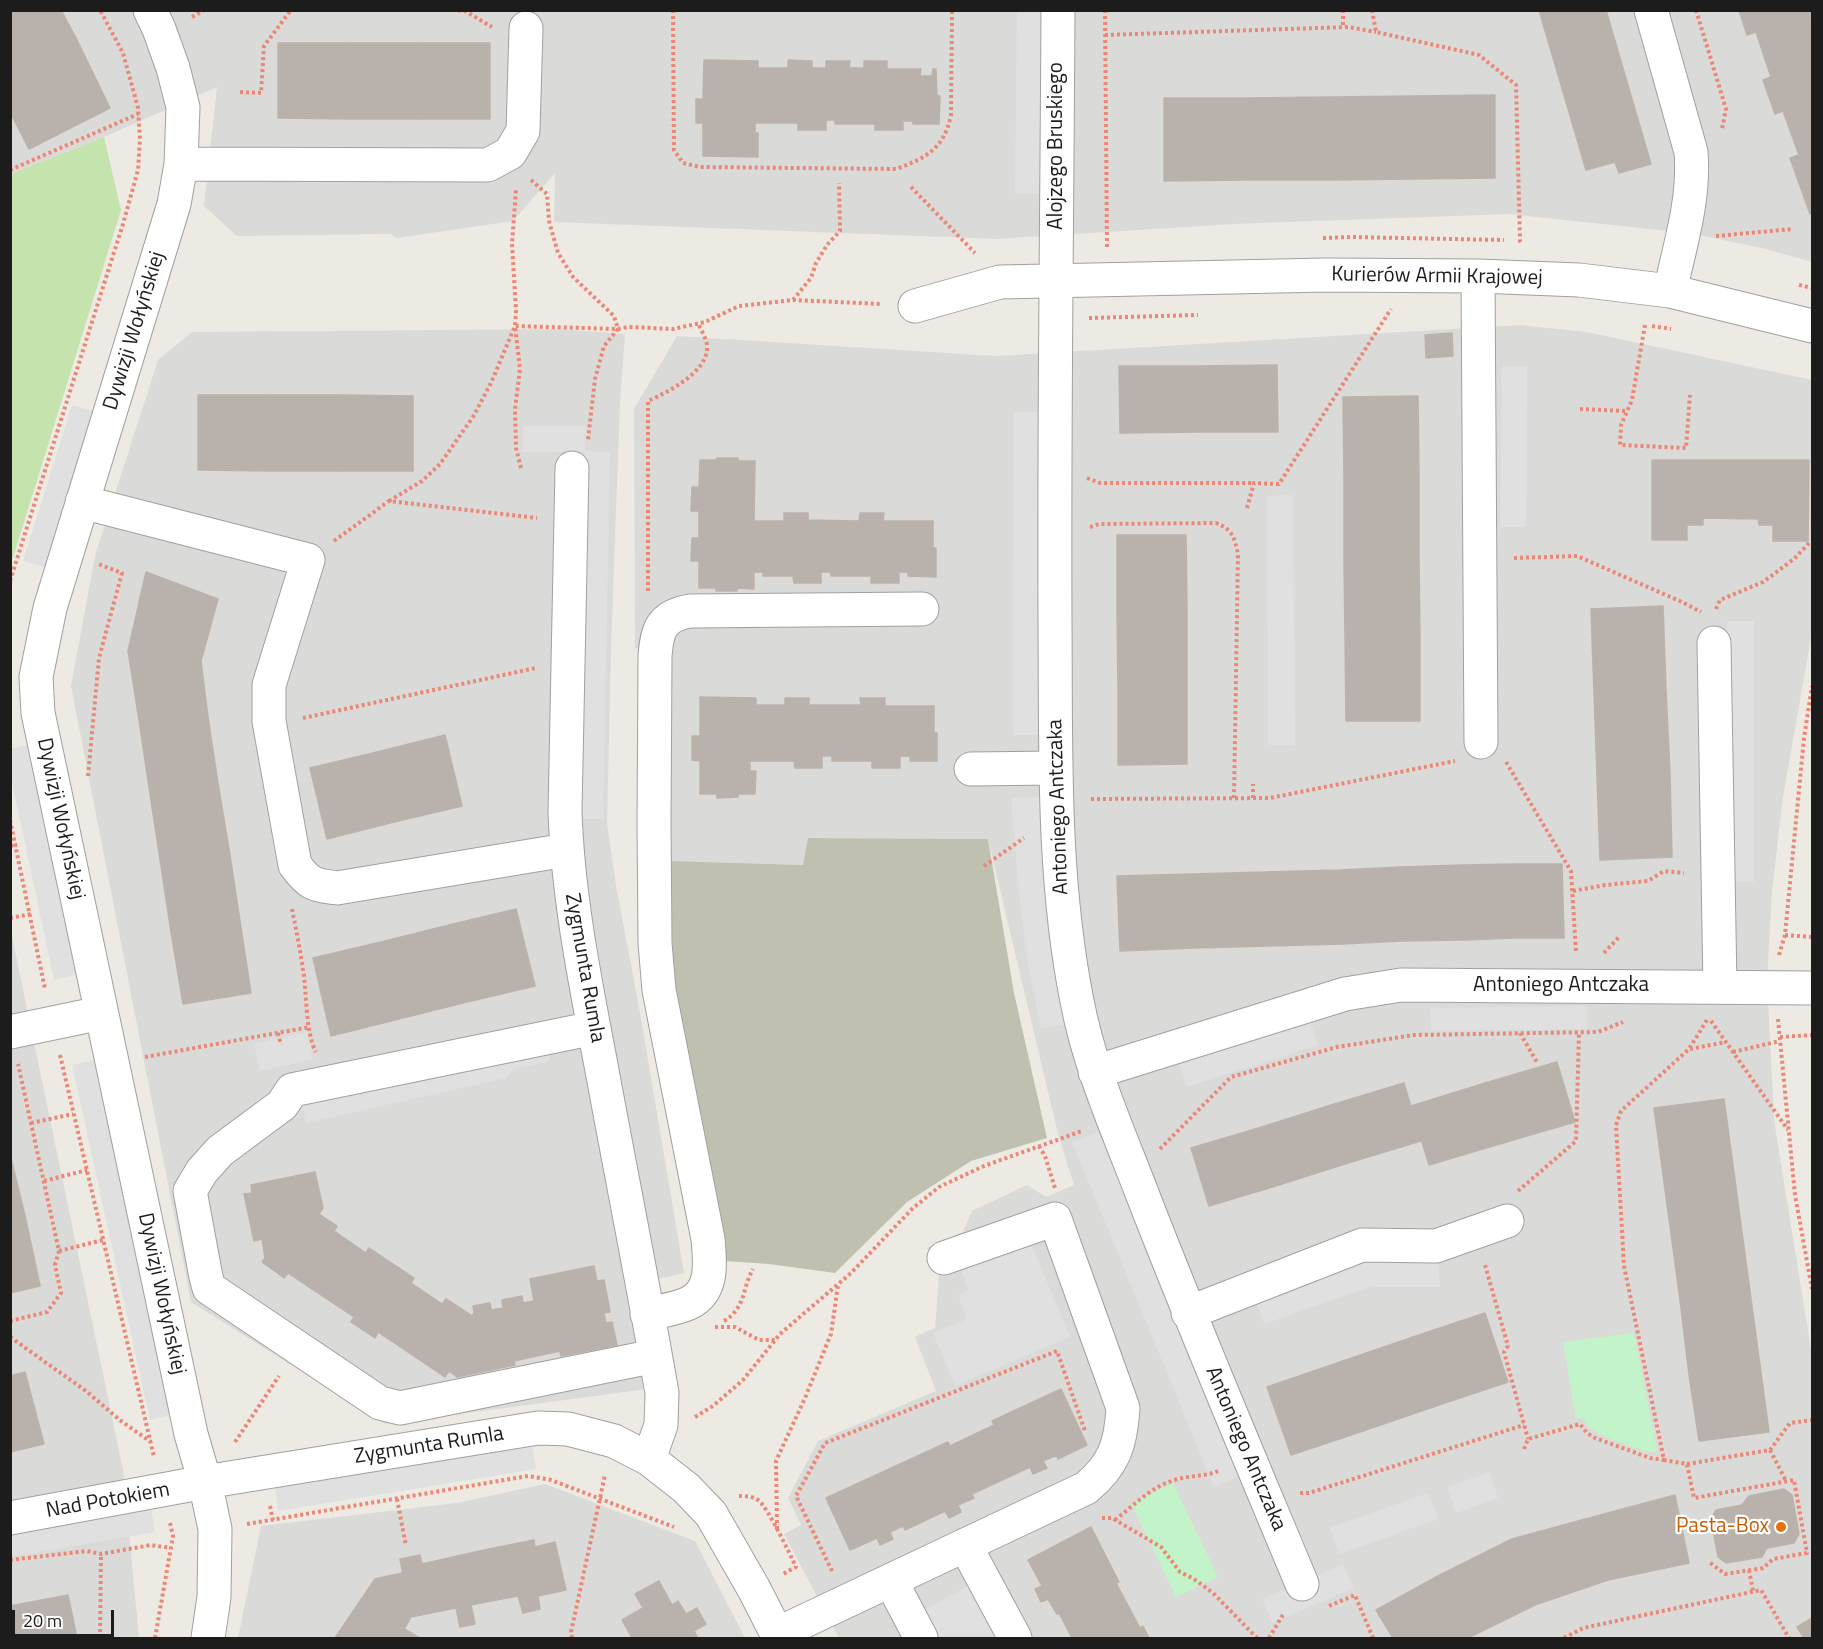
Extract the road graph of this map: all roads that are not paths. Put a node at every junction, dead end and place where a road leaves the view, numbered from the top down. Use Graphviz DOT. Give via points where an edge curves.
graph roads {
  1 [pos="150,10"];
  2 [pos="1058,10"];
  3 [pos="1651,10"];
  4 [pos="526,27"];
  5 [pos="181,164"];
  6 [pos="1478,276"];
  7 [pos="1056,281"];
  8 [pos="1670,291"];
  9 [pos="915,306"];
  10 [pos="1812,326"];
  11 [pos="572,468"];
  12 [pos="82,502"];
  13 [pos="922,609"];
  14 [pos="1713,630"];
  15 [pos="1480,754"];
  16 [pos="1056,768"];
  17 [pos="971,769"];
  18 [pos="566,850"];
  19 [pos="1720,987"];
  20 [pos="1812,988"];
  21 [pos="101,1013"];
  22 [pos="594,1029"];
  23 [pos="13,1043"];
  24 [pos="1095,1072"];
  25 [pos="1507,1221"];
  26 [pos="944,1258"];
  27 [pos="1188,1313"];
  28 [pos="647,1314"];
  29 [pos="655,1356"];
  30 [pos="649,1459"];
  31 [pos="205,1482"];
  32 [pos="10,1518"];
  33 [pos="965,1545"];
  34 [pos="891,1581"];
  35 [pos="1302,1584"];
  36 [pos="778,1636"];
  37 [pos="208,1638"];
  38 [pos="921,1638"];
  39 [pos="1015,1638"];
  1 -- 5 [label="street, Dywizji Wołyńskiej" via="173,68 183,107"];
  2 -- 7 [label="street, Alojzego Bruskiego"];
  3 -- 8 [label="street" via="1691,152 1692,173"];
  4 -- 5 [label="street" via="523,131 513,162"];
  5 -- 12 [label="street, Dywizji Wołyńskiej" via="174,204"];
  6 -- 7 [label="street, Kurierów Armii Krajowej"];
  6 -- 8 [label="street, Kurierów Armii Krajowej" via="1579,280"];
  6 -- 15 [label="street"];
  7 -- 9 [label="street, Kurierów Armii Krajowej" via="1000,282"];
  7 -- 16 [label="street, Antoniego Antczaka"];
  8 -- 10 [label="street, Kurierów Armii Krajowej"];
  11 -- 18 [label="street, Zygmunta Rumla"];
  12 -- 18 [label="street" via="308,560 269,685 270,725 295,865 306,880 337,888"];
  12 -- 21 [label="street, Dywizji Wołyńskiej" via="50,608 36,677 38,713"];
  13 -- 28 [label="street" via="690,611 670,618 657,635 655,943 659,990 708,1239 710,1269 706,1287 689,1304"];
  14 -- 19 [label="street"];
  16 -- 17 [label="street"];
  16 -- 24 [label="street, Antoniego Antczaka" via="1058,864 1064,915 1077,1003"];
  18 -- 22 [label="street, Zygmunta Rumla"];
  19 -- 20 [label="street, Antoniego Antczaka"];
  19 -- 24 [label="street, Antoniego Antczaka" via="1401,985 1345,994"];
  21 -- 23 [label="street" via="52,1023"];
  21 -- 31 [label="street, Dywizji Wołyńskiej" via="191,1434"];
  22 -- 28 [label="street, Zygmunta Rumla"];
  22 -- 29 [label="street" via="292,1090 282,1105 220,1151 190,1191 209,1288 381,1403 400,1408"];
  24 -- 27 [label="street, Antoniego Antczaka"];
  25 -- 27 [label="street" via="1436,1246 1362,1245"];
  26 -- 33 [label="street" via="1055,1219 1123,1408 1117,1449 1099,1477 1086,1488"];
  27 -- 35 [label="street, Antoniego Antczaka"];
  28 -- 29 [label="street, Zygmunta Rumla"];
  29 -- 30 [label="street, Zygmunta Rumla" via="662,1393 661,1425"];
  30 -- 31 [label="street, Zygmunta Rumla" via="614,1441 568,1429 538,1428"];
  30 -- 36 [label="street, Zygmunta Rumla" via="686,1488 711,1515"];
  31 -- 32 [label="street, Nad Potokiem"];
  31 -- 37 [label="street, Dywizji Wołyńskiej" via="215,1529 214,1597"];
  33 -- 34 [label="street"];
  33 -- 39 [label="street"];
  34 -- 36 [label="street"];
  34 -- 38 [label="street"];
}
